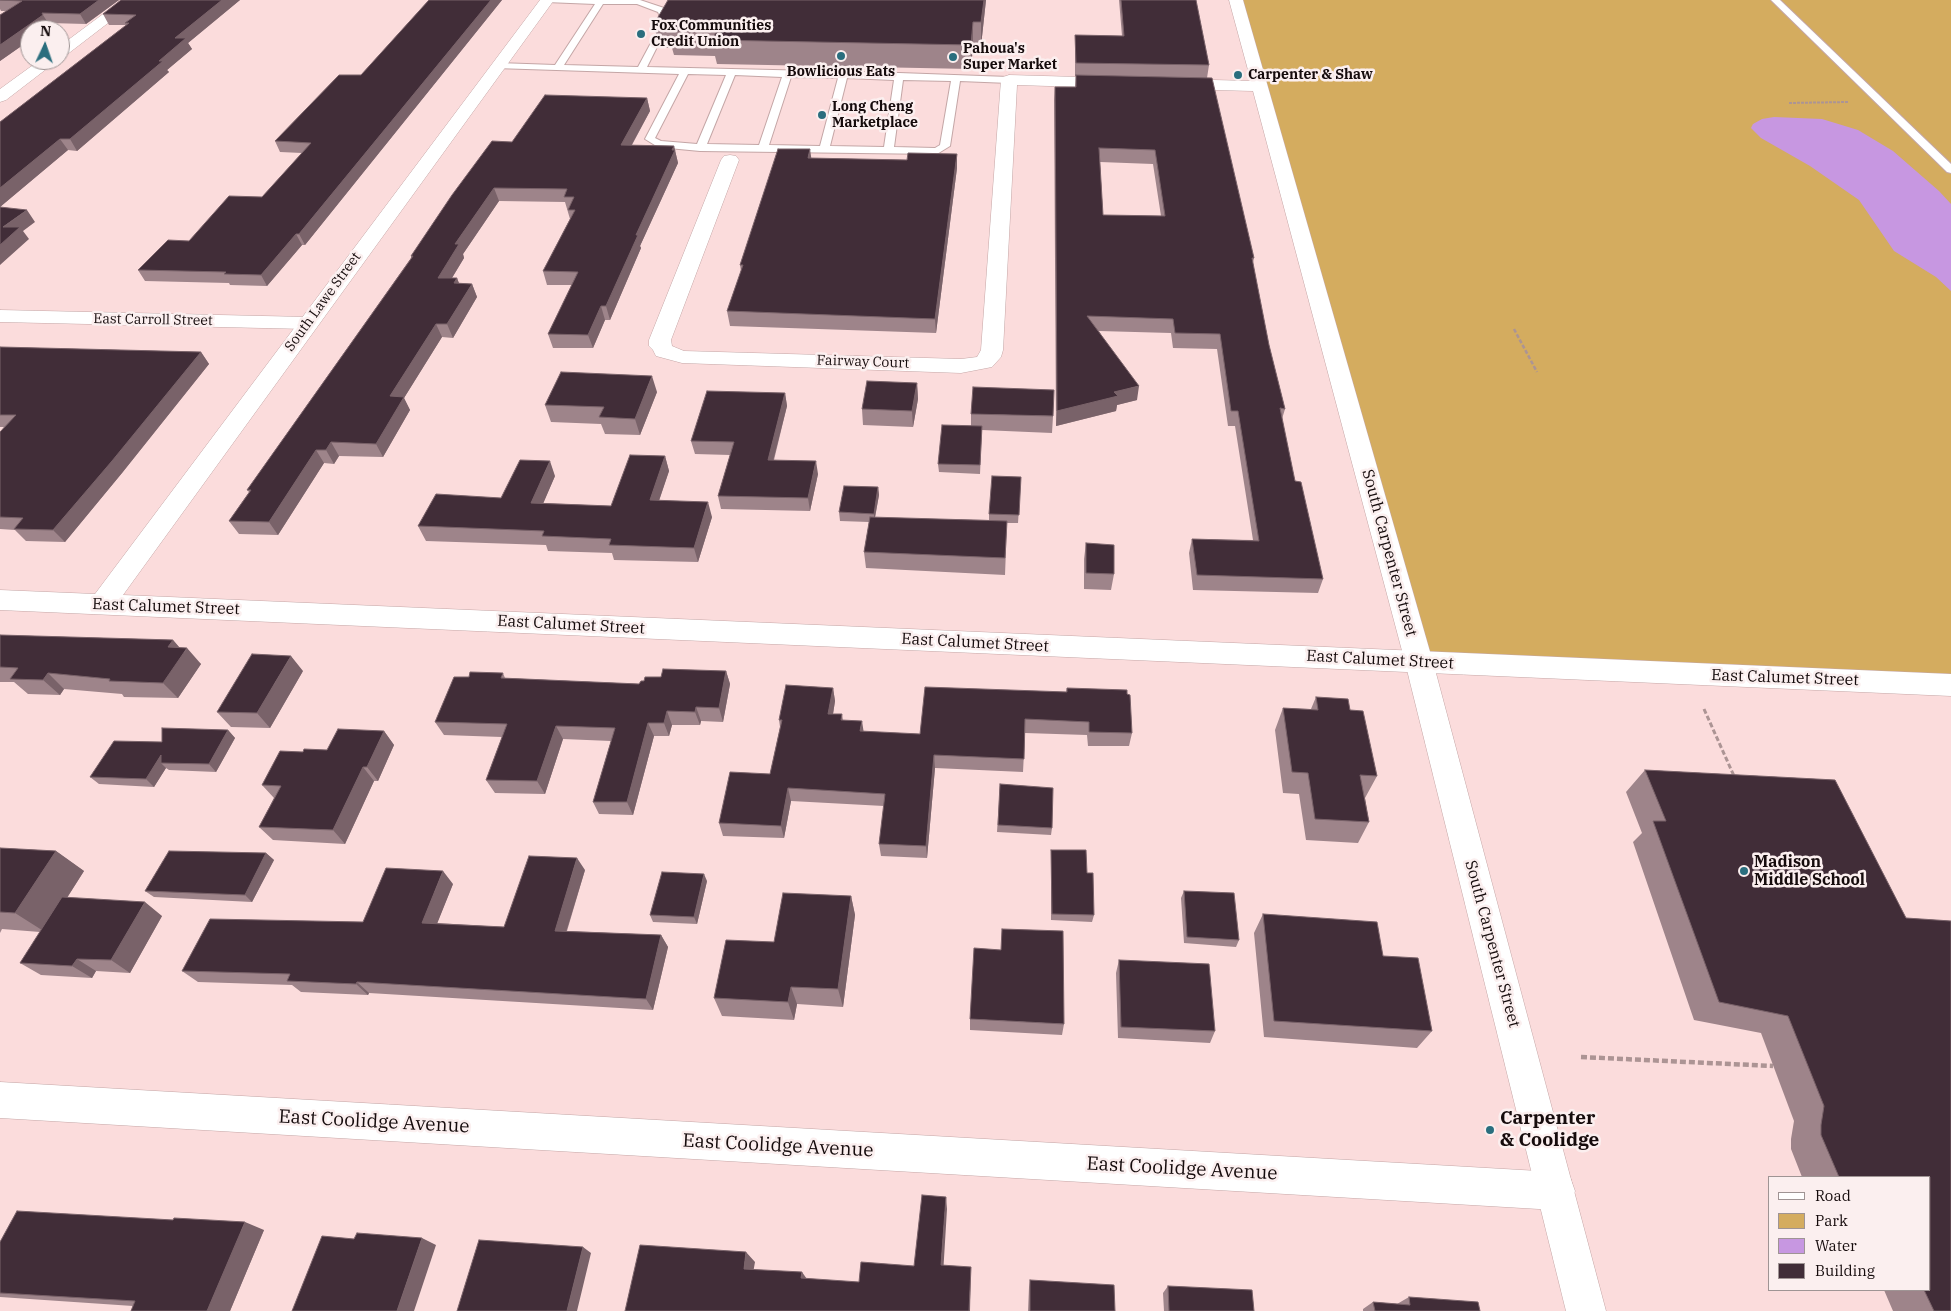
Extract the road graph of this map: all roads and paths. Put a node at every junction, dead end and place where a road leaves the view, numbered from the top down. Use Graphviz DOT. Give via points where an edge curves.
graph roads {
  1 [pos="131,0"];
  2 [pos="546,0"];
  3 [pos="1236,0"];
  4 [pos="1775,0"];
  5 [pos="601,1"];
  6 [pos="663,28"];
  7 [pos="656,39"];
  8 [pos="70,46"];
  9 [pos="498,66"];
  10 [pos="558,67"];
  11 [pos="36,70"];
  12 [pos="641,70"];
  13 [pos="685,71"];
  14 [pos="732,72"];
  15 [pos="788,73"];
  16 [pos="843,75"];
  17 [pos="899,76"];
  18 [pos="956,78"];
  19 [pos="1009,80"];
  20 [pos="1128,83"];
  21 [pos="1157,84"];
  22 [pos="1259,86"];
  23 [pos="0,97"];
  24 [pos="1880,101"];
  25 [pos="1789,103"];
  26 [pos="700,148"];
  27 [pos="763,149"];
  28 [pos="824,150"];
  29 [pos="888,151"];
  30 [pos="732,154"];
  31 [pos="1951,170"];
  32 [pos="0,316"];
  33 [pos="307,324"];
  34 [pos="1514,329"];
  35 [pos="1537,372"];
  36 [pos="0,600"];
  37 [pos="102,604"];
  38 [pos="1419,662"];
  39 [pos="1951,684"];
  40 [pos="1704,709"];
  41 [pos="1738,784"];
  42 [pos="1581,1057"];
  43 [pos="1773,1066"];
  44 [pos="0,1100"];
  45 [pos="1556,1191"];
  46 [pos="1586,1311"];
  1 -- 8 [label="street"];
  2 -- 5 [label="lane"];
  2 -- 9 [label="street, South Lawe Street"];
  3 -- 22 [label="street, South Carpenter Street"];
  4 -- 24 [label="lane"];
  5 -- 6 [label="lane" via="638,2 661,10 666,21"];
  5 -- 10 [label="lane"];
  7 -- 12 [label="lane"];
  9 -- 10 [label="lane"];
  9 -- 33 [label="street, South Lawe Street"];
  10 -- 12 [label="lane"];
  11 -- 23 [label="street"];
  12 -- 13 [label="lane"];
  13 -- 14 [label="lane"];
  13 -- 26 [label="lane" via="650,140 658,144"];
  14 -- 15 [label="lane"];
  14 -- 26 [label="lane"];
  15 -- 16 [label="lane"];
  15 -- 27 [label="lane"];
  16 -- 17 [label="lane"];
  16 -- 28 [label="lane"];
  17 -- 18 [label="lane"];
  17 -- 29 [label="lane"];
  18 -- 19 [label="lane"];
  18 -- 29 [label="lane" via="945,146 937,151"];
  19 -- 20 [label="street"];
  19 -- 30 [label="street, Fairway Court" via="992,350 984,362 962,366 692,357 664,351 660,340"];
  21 -- 22 [label="street"];
  22 -- 38 [label="street, South Carpenter Street"];
  24 -- 25 [label="path"];
  24 -- 31 [label="lane"];
  26 -- 30 [label="lane"];
  27 -- 28 [label="lane"];
  27 -- 30 [label="lane"];
  28 -- 29 [label="lane"];
  32 -- 33 [label="street, East Carroll Street"];
  33 -- 37 [label="street, South Lawe Street"];
  34 -- 35 [label="path"];
  36 -- 37 [label="street, East Calumet Street"];
  37 -- 38 [label="street, East Calumet Street"];
  38 -- 39 [label="street, East Calumet Street"];
  38 -- 45 [label="street, South Carpenter Street"];
  40 -- 41 [label="path"];
  42 -- 43 [label="path"];
  44 -- 45 [label="street, East Coolidge Avenue"];
  45 -- 46 [label="street, South Carpenter Street"];
}
